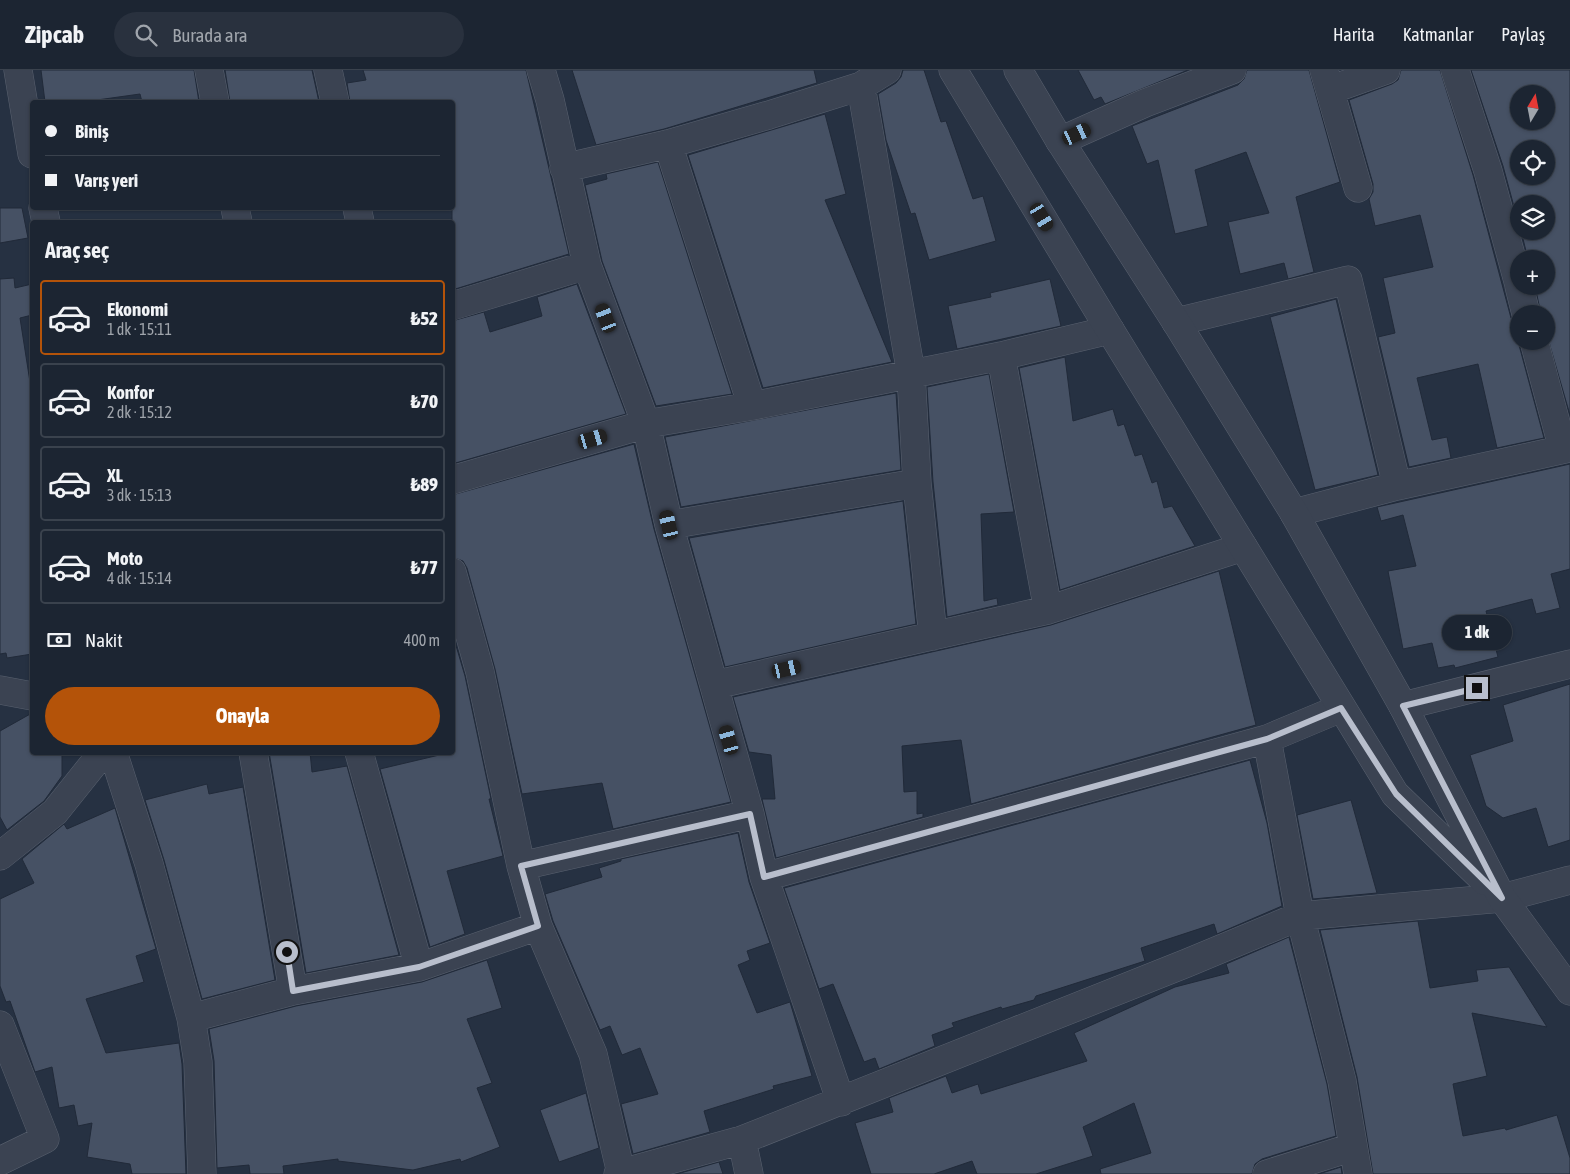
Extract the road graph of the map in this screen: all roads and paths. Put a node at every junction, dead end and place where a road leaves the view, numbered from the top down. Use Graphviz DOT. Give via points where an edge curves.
graph roads {
  1 [pos="209,70"];
  2 [pos="328,70"];
  3 [pos="541,70"];
  4 [pos="887,70"];
  5 [pos="953,70"];
  6 [pos="1018,70"];
  7 [pos="1232,70"];
  8 [pos="1386,70"];
  9 [pos="1455,70"];
  10 [pos="12,76"];
  11 [pos="1327,80"];
  12 [pos="861,86"];
  13 [pos="215,100"];
  14 [pos="335,100"];
  15 [pos="1060,141"];
  16 [pos="668,144"];
  17 [pos="30,146"];
  18 [pos="564,168"];
  19 [pos="1358,188"];
  20 [pos="1510,253"];
  21 [pos="587,265"];
  22 [pos="455,305"];
  23 [pos="1176,322"];
  24 [pos="1110,330"];
  25 [pos="1537,350"];
  26 [pos="1001,356"];
  27 [pos="911,373"];
  28 [pos="752,406"];
  29 [pos="646,424"];
  30 [pos="1566,449"];
  31 [pos="455,479"];
  32 [pos="917,483"];
  33 [pos="1397,486"];
  34 [pos="1294,513"];
  35 [pos="669,525"];
  36 [pos="1243,546"];
  37 [pos="455,583"];
  38 [pos="1048,610"];
  39 [pos="933,636"];
  40 [pos="1570,664"];
  41 [pos="714,685"];
  42 [pos="0,690"];
  43 [pos="30,696"];
  44 [pos="1403,706"];
  45 [pos="1341,708"];
  46 [pos="1267,739"];
  47 [pos="101,755"];
  48 [pos="114,755"];
  49 [pos="254,755"];
  50 [pos="360,755"];
  51 [pos="750,814"];
  52 [pos="0,856"];
  53 [pos="521,866"];
  54 [pos="764,877"];
  55 [pos="1570,880"];
  56 [pos="1502,898"];
  57 [pos="1300,916"];
  58 [pos="538,926"];
  59 [pos="419,967"];
  60 [pos="293,991"];
  61 [pos="1570,991"];
  62 [pos="191,1018"];
  63 [pos="0,1025"];
  64 [pos="841,1102"];
  65 [pos="742,1140"];
  66 [pos="1353,1147"];
  67 [pos="0,1161"];
  68 [pos="202,1174"];
  69 [pos="620,1174"];
  70 [pos="749,1174"];
  71 [pos="1267,1174"];
  72 [pos="1358,1174"];
  1 -- 13 [label="street"];
  2 -- 14 [label="street"];
  3 -- 18 [label="street"];
  4 -- 12 [label="street"];
  5 -- 24 [label="street"];
  6 -- 15 [label="street"];
  7 -- 15 [label="street" via="1145,103"];
  8 -- 11 [label="street"];
  9 -- 20 [label="street"];
  10 -- 17 [label="street"];
  11 -- 19 [label="street"];
  12 -- 16 [label="street"];
  12 -- 27 [label="street"];
  15 -- 23 [label="street"];
  16 -- 18 [label="street"];
  16 -- 28 [label="street"];
  18 -- 21 [label="street"];
  21 -- 22 [label="street"];
  21 -- 29 [label="street"];
  23 -- 33 [label="street" via="1348,280"];
  23 -- 34 [label="street"];
  24 -- 26 [label="street"];
  24 -- 36 [label="street"];
  25 -- 30 [label="street"];
  26 -- 27 [label="street"];
  26 -- 38 [label="street"];
  27 -- 28 [label="street"];
  27 -- 32 [label="street"];
  28 -- 29 [label="street"];
  29 -- 31 [label="street"];
  29 -- 35 [label="street"];
  30 -- 33 [label="street"];
  32 -- 35 [label="street"];
  32 -- 39 [label="street"];
  33 -- 34 [label="street"];
  34 -- 44 [label="street"];
  35 -- 41 [label="street"];
  36 -- 38 [label="street"];
  36 -- 45 [label="street"];
  37 -- 53 [label="street" via="480,672"];
  38 -- 39 [label="street"];
  39 -- 41 [label="street"];
  40 -- 44 [label="street"];
  41 -- 51 [label="street"];
  42 -- 43 [label="street"];
  44 -- 56 [label="street"];
  45 -- 46 [label="street"];
  45 -- 56 [label="street" via="1396,794"];
  46 -- 54 [label="street"];
  46 -- 57 [label="street"];
  47 -- 52 [label="street" via="55,812"];
  48 -- 62 [label="street" via="149,864"];
  49 -- 60 [label="street"];
  50 -- 59 [label="street"];
  51 -- 53 [label="street"];
  51 -- 54 [label="street"];
  53 -- 58 [label="street"];
  54 -- 64 [label="street"];
  55 -- 56 [label="street"];
  56 -- 57 [label="street"];
  56 -- 61 [label="street"];
  57 -- 64 [label="street"];
  57 -- 66 [label="street" via="1342,1081"];
  58 -- 59 [label="street"];
  58 -- 69 [label="street" via="593,1054"];
  59 -- 60 [label="street"];
  60 -- 62 [label="street"];
  62 -- 68 [label="street" via="198,1062"];
  63 -- 67 [label="street" via="45,1139"];
  64 -- 65 [label="street"];
  65 -- 69 [label="street"];
  65 -- 70 [label="street"];
  66 -- 71 [label="street"];
  66 -- 72 [label="street"];
}
